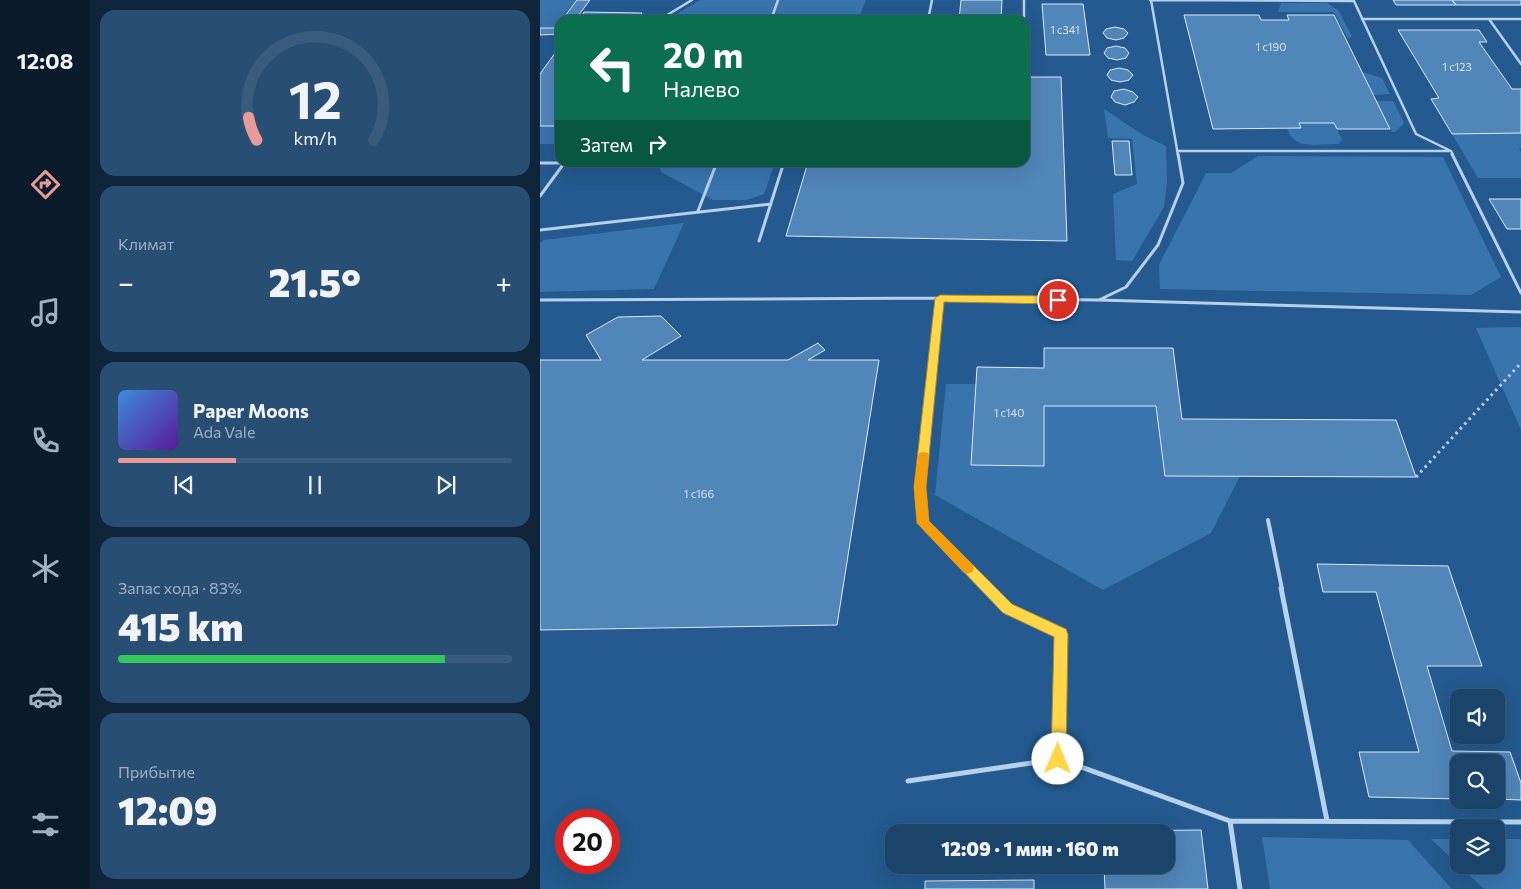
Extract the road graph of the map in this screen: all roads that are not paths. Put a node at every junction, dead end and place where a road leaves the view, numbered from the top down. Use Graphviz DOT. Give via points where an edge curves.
graph roads {
  1 [pos="692,0"];
  2 [pos="778,0"];
  3 [pos="932,0"];
  4 [pos="1024,0"];
  5 [pos="1150,0"];
  6 [pos="1353,0"];
  7 [pos="667,15"];
  8 [pos="772,15"];
  9 [pos="929,15"];
  10 [pos="1024,15"];
  11 [pos="1362,19"];
  12 [pos="1489,19"];
  13 [pos="1521,19"];
  14 [pos="1521,64"];
  15 [pos="1177,151"];
  16 [pos="1451,151"];
  17 [pos="540,163"];
  18 [pos="555,163"];
  19 [pos="562,167"];
  20 [pos="715,167"];
  21 [pos="782,167"];
  22 [pos="540,196"];
  23 [pos="771,204"];
  24 [pos="698,210"];
  25 [pos="540,230"];
  26 [pos="759,241"];
  27 [pos="1521,293"];
  28 [pos="940,298"];
  29 [pos="540,300"];
  30 [pos="1098,300"];
  31 [pos="1521,312"];
  32 [pos="1268,520"];
  33 [pos="1058,759"];
  34 [pos="908,780"];
  35 [pos="1230,821"];
  36 [pos="1327,821"];
  37 [pos="1521,822"];
  38 [pos="1240,889"];
  1 -- 7 [label="lane"];
  2 -- 8 [label="lane"];
  3 -- 9 [label="lane"];
  4 -- 10 [label="lane"];
  5 -- 6 [label="lane"];
  5 -- 15 [label="lane"];
  6 -- 11 [label="lane"];
  11 -- 12 [label="lane"];
  11 -- 16 [label="lane" via="1416,134"];
  12 -- 13 [label="lane"];
  12 -- 14 [label="lane"];
  15 -- 16 [label="lane"];
  15 -- 30 [label="lane" via="1183,183 1158,245 1126,287"];
  16 -- 27 [label="lane"];
  17 -- 18 [label="lane"];
  19 -- 22 [label="lane"];
  20 -- 24 [label="lane"];
  21 -- 23 [label="lane"];
  23 -- 24 [label="lane"];
  23 -- 26 [label="lane"];
  24 -- 25 [label="lane"];
  28 -- 29 [label="lane"];
  28 -- 30 [label="lane"];
  28 -- 33 [label="lane" via="920,487 923,523 1007,608 1061,634"];
  30 -- 31 [label="lane"];
  32 -- 36 [label="lane"];
  33 -- 34 [label="lane"];
  33 -- 35 [label="lane"];
  35 -- 36 [label="lane"];
  35 -- 38 [label="lane"];
  36 -- 37 [label="lane"];
}
